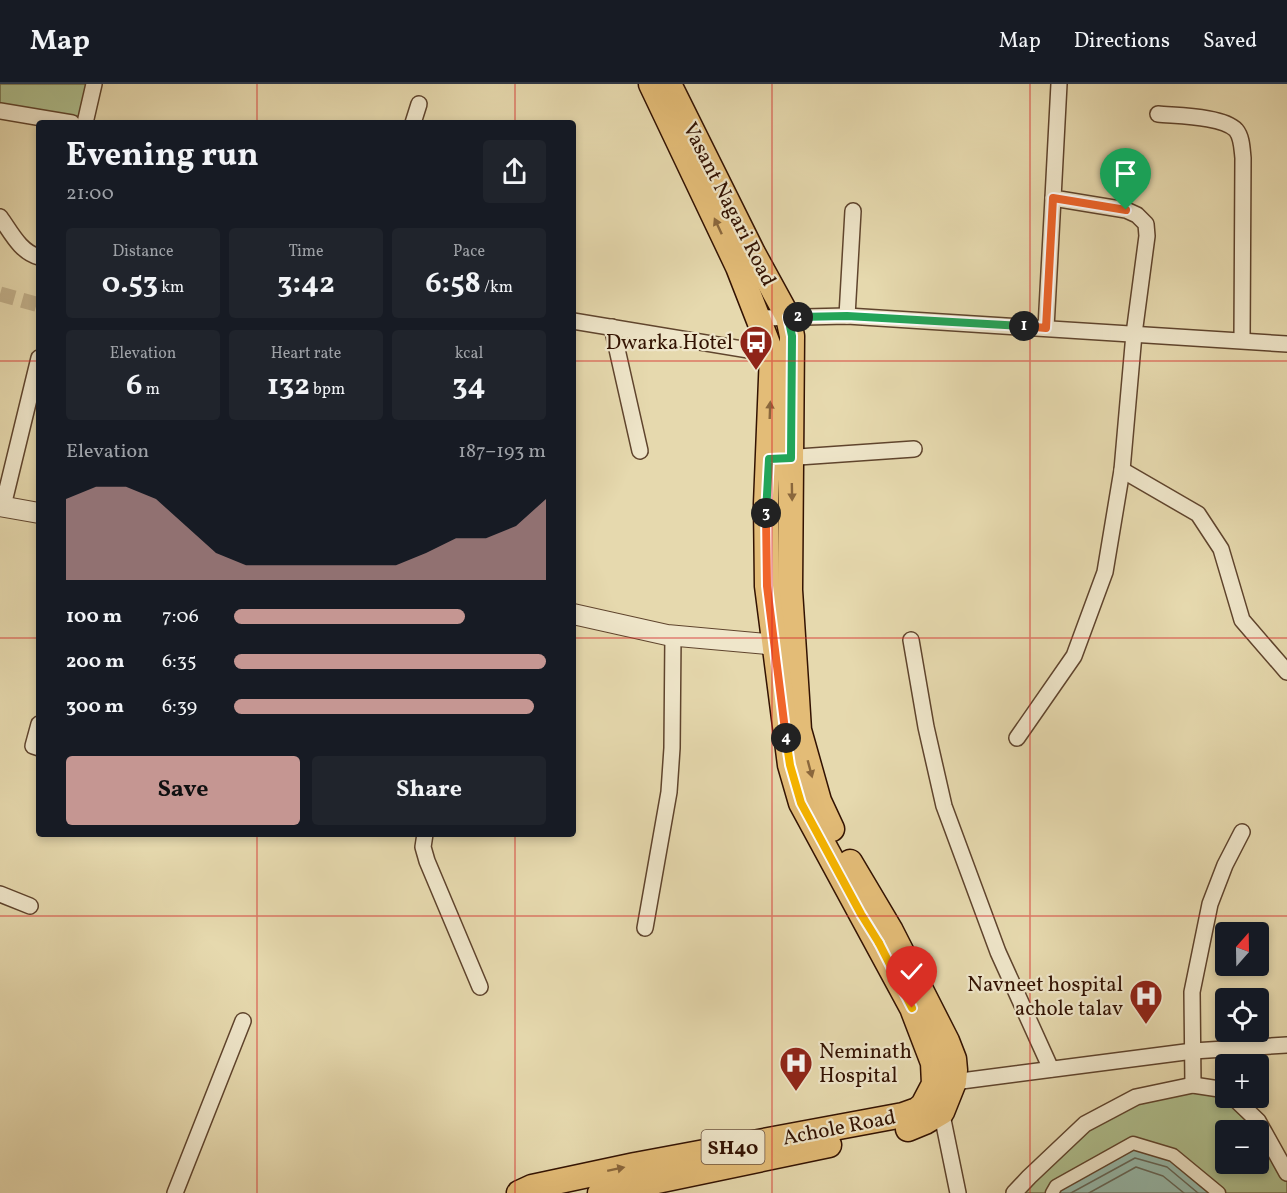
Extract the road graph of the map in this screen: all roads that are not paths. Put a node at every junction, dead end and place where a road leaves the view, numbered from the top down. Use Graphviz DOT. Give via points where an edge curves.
graph roads {
  1 [pos="94,84"];
  2 [pos="651,84"];
  3 [pos="669,84"];
  4 [pos="1059,84"];
  5 [pos="419,104"];
  6 [pos="0,111"];
  7 [pos="1158,114"];
  8 [pos="54,120"];
  9 [pos="86,120"];
  10 [pos="414,120"];
  11 [pos="1053,198"];
  12 [pos="853,211"];
  13 [pos="0,217"];
  14 [pos="36,256"];
  15 [pos="847,316"];
  16 [pos="788,317"];
  17 [pos="758,318"];
  18 [pos="576,321"];
  19 [pos="612,327"];
  20 [pos="1046,328"];
  21 [pos="1134,334"];
  22 [pos="1242,340"];
  23 [pos="1287,344"];
  24 [pos="772,354"];
  25 [pos="36,369"];
  26 [pos="914,449"];
  27 [pos="640,451"];
  28 [pos="780,459"];
  29 [pos="1122,470"];
  30 [pos="1,506"];
  31 [pos="36,512"];
  32 [pos="576,615"];
  33 [pos="673,635"];
  34 [pos="911,640"];
  35 [pos="784,646"];
  36 [pos="1287,672"];
  37 [pos="1017,738"];
  38 [pos="1242,832"];
  39 [pos="425,837"];
  40 [pos="0,894"];
  41 [pos="30,906"];
  42 [pos="645,928"];
  43 [pos="480,987"];
  44 [pos="243,1021"];
  45 [pos="1287,1045"];
  46 [pos="1193,1051"];
  47 [pos="1051,1069"];
  48 [pos="944,1083"];
  49 [pos="1193,1085"];
  50 [pos="1215,1088"];
  51 [pos="1244,1108"];
  52 [pos="942,1112"];
  53 [pos="1287,1173"];
  54 [pos="175,1193"];
  55 [pos="519,1193"];
  56 [pos="600,1193"];
  57 [pos="958,1193"];
  58 [pos="1014,1193"];
  59 [pos="1052,1193"];
  60 [pos="1219,1193"];
  1 -- 9 [label="street"];
  17 -- 2 [label="main road, Vasant Nagari Road, one-way" via="738,267"];
  3 -- 16 [label="main road, Vasant Nagari Road"];
  4 -- 11 [label="street"];
  5 -- 10 [label="street"];
  6 -- 8 [label="street"];
  7 -- 22 [label="street" via="1221,121 1237,130 1242,143"];
  11 -- 20 [label="street"];
  11 -- 21 [label="street" via="1126,210 1146,224"];
  12 -- 15 [label="street"];
  13 -- 14 [label="street" via="23,248"];
  15 -- 16 [label="street"];
  15 -- 20 [label="street"];
  16 -- 17 [label="street"];
  16 -- 28 [label="main road, Vasant Nagari Road" via="792,336"];
  17 -- 24 [label="main road, Vasant Nagari Road"];
  18 -- 19 [label="street"];
  19 -- 24 [label="street"];
  19 -- 27 [label="street"];
  20 -- 21 [label="street"];
  21 -- 22 [label="street"];
  21 -- 29 [label="street"];
  22 -- 23 [label="street"];
  28 -- 24 [label="main road, Vasant Nagari Road, one-way"];
  25 -- 30 [label="street"];
  26 -- 28 [label="street"];
  28 -- 35 [label="main road, Vasant Nagari Road" via="766,504 767,586"];
  29 -- 36 [label="street" via="1198,514 1221,549 1242,620"];
  29 -- 37 [label="street" via="1105,572 1074,656"];
  30 -- 31 [label="street"];
  32 -- 33 [label="street"];
  33 -- 35 [label="street"];
  33 -- 42 [label="street" via="669,792"];
  34 -- 47 [label="street" via="944,806 998,952"];
  35 -- 48 [label="main road, Vasant Nagari Road" via="790,765 801,803 912,1008"];
  38 -- 46 [label="street" via="1210,903 1192,992"];
  39 -- 43 [label="street" via="427,861"];
  40 -- 41 [label="street"];
  44 -- 54 [label="street"];
  45 -- 46 [label="street"];
  46 -- 47 [label="street"];
  46 -- 49 [label="street"];
  47 -- 48 [label="street"];
  48 -- 52 [label="main road, Vasant Nagari Road"];
  55 -- 48 [label="main road, Achole Road / SH40, one-way" via="634,1165 903,1115 923,1105"];
  49 -- 50 [label="street"];
  49 -- 58 [label="street" via="1136,1097 1085,1124"];
  51 -- 53 [label="street" via="1258,1121"];
  52 -- 56 [label="main road, Achole Road / SH40" via="909,1128"];
  52 -- 57 [label="street"];
  59 -- 60 [label="street" via="1056,1186 1133,1143 1173,1155"];
}
